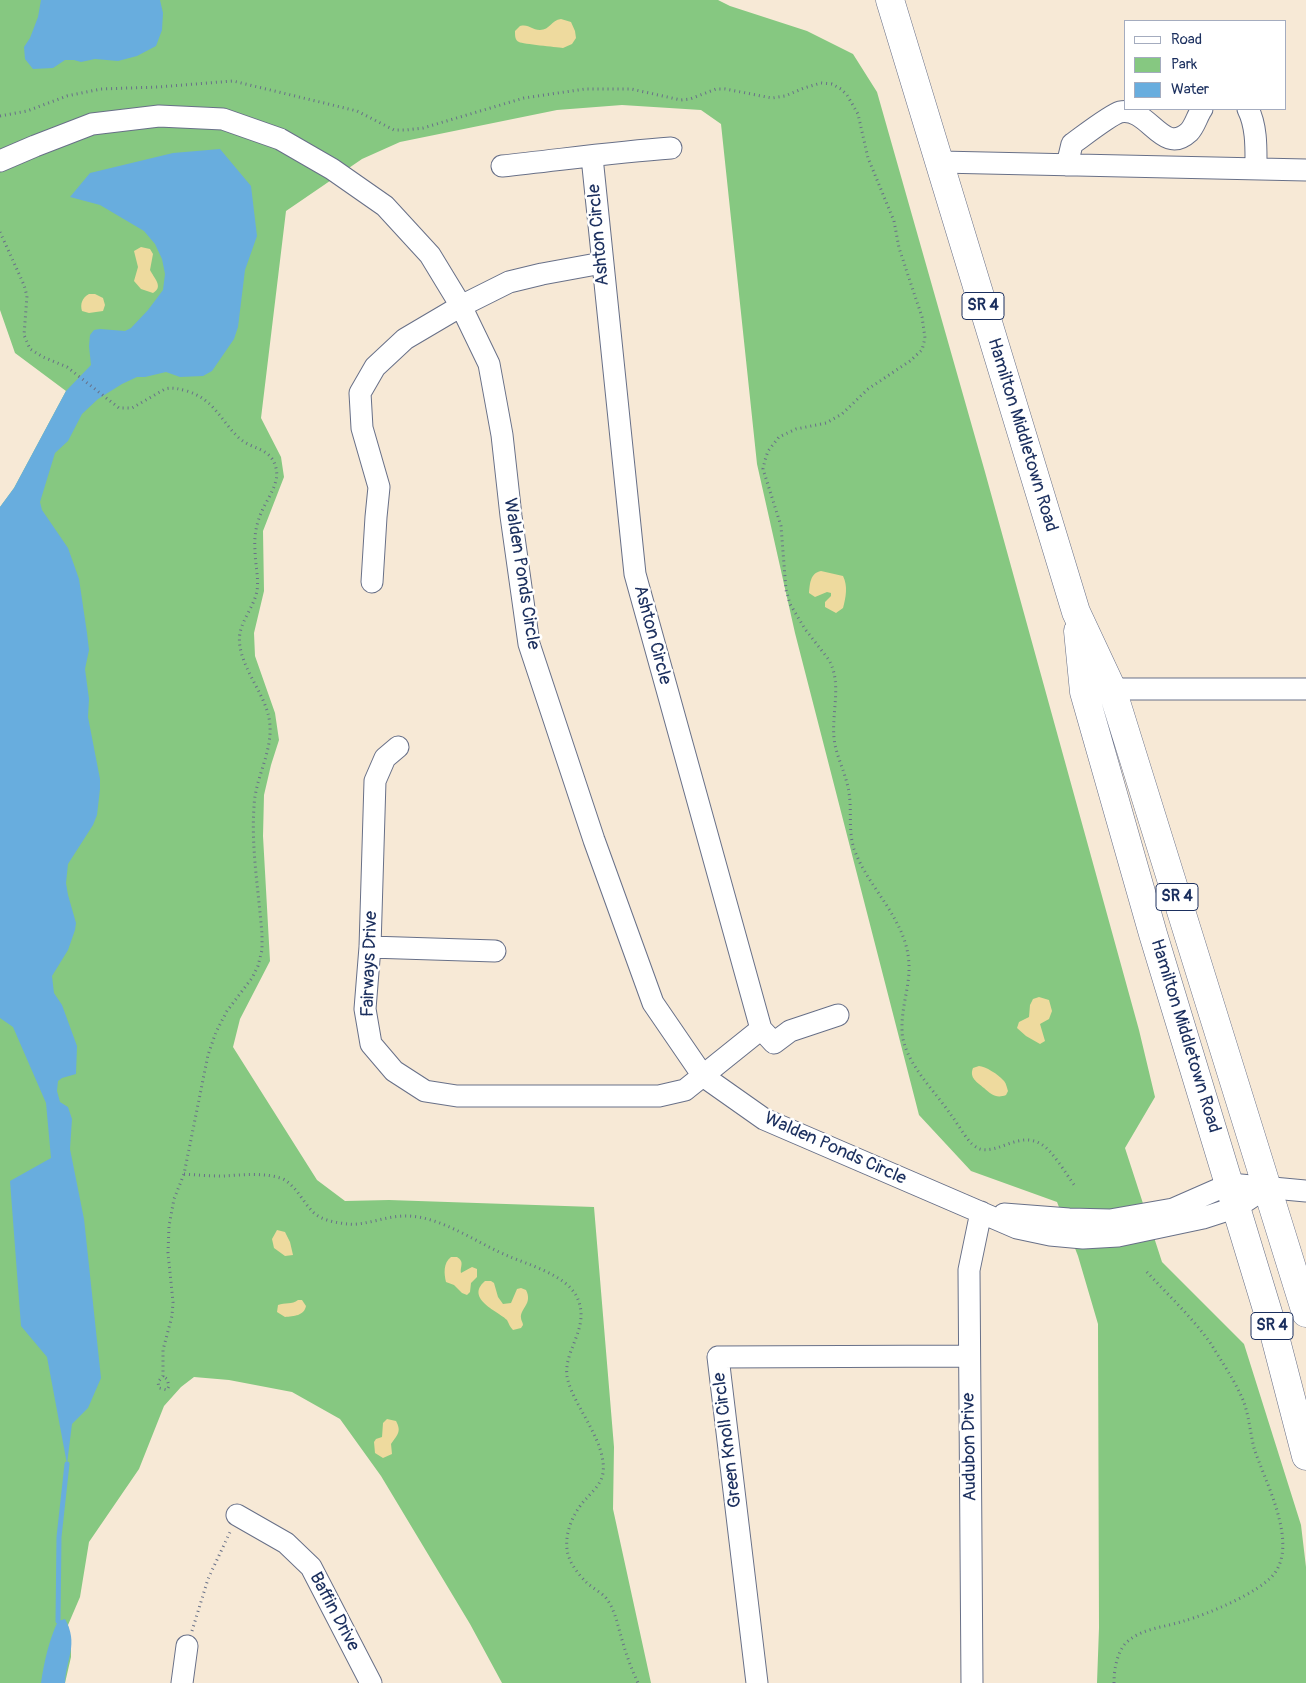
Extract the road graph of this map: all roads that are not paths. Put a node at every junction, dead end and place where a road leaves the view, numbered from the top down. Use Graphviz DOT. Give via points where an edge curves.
graph roads {
  1 [pos="890,0"];
  2 [pos="1202,110"];
  3 [pos="1248,110"];
  4 [pos="671,148"];
  5 [pos="592,157"];
  6 [pos="0,161"];
  7 [pos="940,162"];
  8 [pos="1066,165"];
  9 [pos="502,166"];
  10 [pos="1256,169"];
  11 [pos="1306,170"];
  12 [pos="602,263"];
  13 [pos="461,306"];
  14 [pos="372,582"];
  15 [pos="1076,612"];
  16 [pos="1112,689"];
  17 [pos="1306,689"];
  18 [pos="398,747"];
  19 [pos="370,948"];
  20 [pos="495,951"];
  21 [pos="838,1015"];
  22 [pos="761,1029"];
  23 [pos="703,1076"];
  24 [pos="1266,1187"];
  25 [pos="1306,1191"];
  26 [pos="1234,1196"];
  27 [pos="981,1212"];
  28 [pos="1306,1313"];
  29 [pos="969,1356"];
  30 [pos="1306,1456"];
  31 [pos="238,1515"];
  32 [pos="187,1646"];
  33 [pos="182,1683"];
  34 [pos="370,1683"];
  35 [pos="757,1683"];
  36 [pos="972,1683"];
  1 -- 7 [label="highway, Hamilton Middletown Road / SR 4"];
  2 -- 8 [label="street" via="1191,131 1173,139 1163,137 1152,124 1134,112 1120,112 1072,144"];
  3 -- 10 [label="street" via="1256,142"];
  4 -- 5 [label="street"];
  5 -- 9 [label="street"];
  5 -- 12 [label="street, Ashton Circle"];
  6 -- 13 [label="street, Walden Ponds Circle" via="92,124 159,116 222,119 280,139 332,169 385,206 430,255"];
  7 -- 8 [label="street"];
  7 -- 15 [label="highway, Hamilton Middletown Road / SR 4"];
  8 -- 10 [label="street"];
  10 -- 11 [label="street"];
  12 -- 13 [label="street" via="509,282"];
  12 -- 22 [label="street, Ashton Circle" via="635,574"];
  13 -- 14 [label="street" via="405,339 375,367 360,392 362,428 379,487"];
  13 -- 23 [label="street, Walden Ponds Circle" via="489,364 502,435 529,644 594,840 653,1003"];
  15 -- 16 [label="highway, Hamilton Middletown Road / SR 4"];
  15 -- 26 [label="highway, Hamilton Middletown Road / SR 4" via="1084,692 1153,934"];
  16 -- 17 [label="street"];
  16 -- 24 [label="highway, Hamilton Middletown Road / SR 4"];
  18 -- 19 [label="street, Fairways Drive" via="385,758 375,781"];
  19 -- 20 [label="street"];
  19 -- 23 [label="street, Fairways Drive" via="364,1009 371,1044 394,1071 425,1091 457,1096 659,1096 685,1090"];
  21 -- 22 [label="street" via="790,1031 774,1043"];
  22 -- 23 [label="street"];
  23 -- 27 [label="street, Walden Ponds Circle" via="764,1119"];
  24 -- 25 [label="street"];
  24 -- 26 [label="street, Walden Ponds Circle"];
  24 -- 28 [label="highway, Hamilton Middletown Road / SR 4"];
  26 -- 27 [label="street, Walden Ponds Circle" via="1204,1218 1118,1236 1082,1238 1050,1235 1017,1228"];
  26 -- 30 [label="highway, Hamilton Middletown Road / SR 4"];
  27 -- 29 [label="street, Audubon Drive" via="969,1270"];
  29 -- 35 [label="street, Green Knoll Circle" via="718,1356"];
  29 -- 36 [label="street, Audubon Drive"];
  31 -- 34 [label="street, Baffin Drive" via="286,1543 311,1567"];
  32 -- 33 [label="street"];
}
